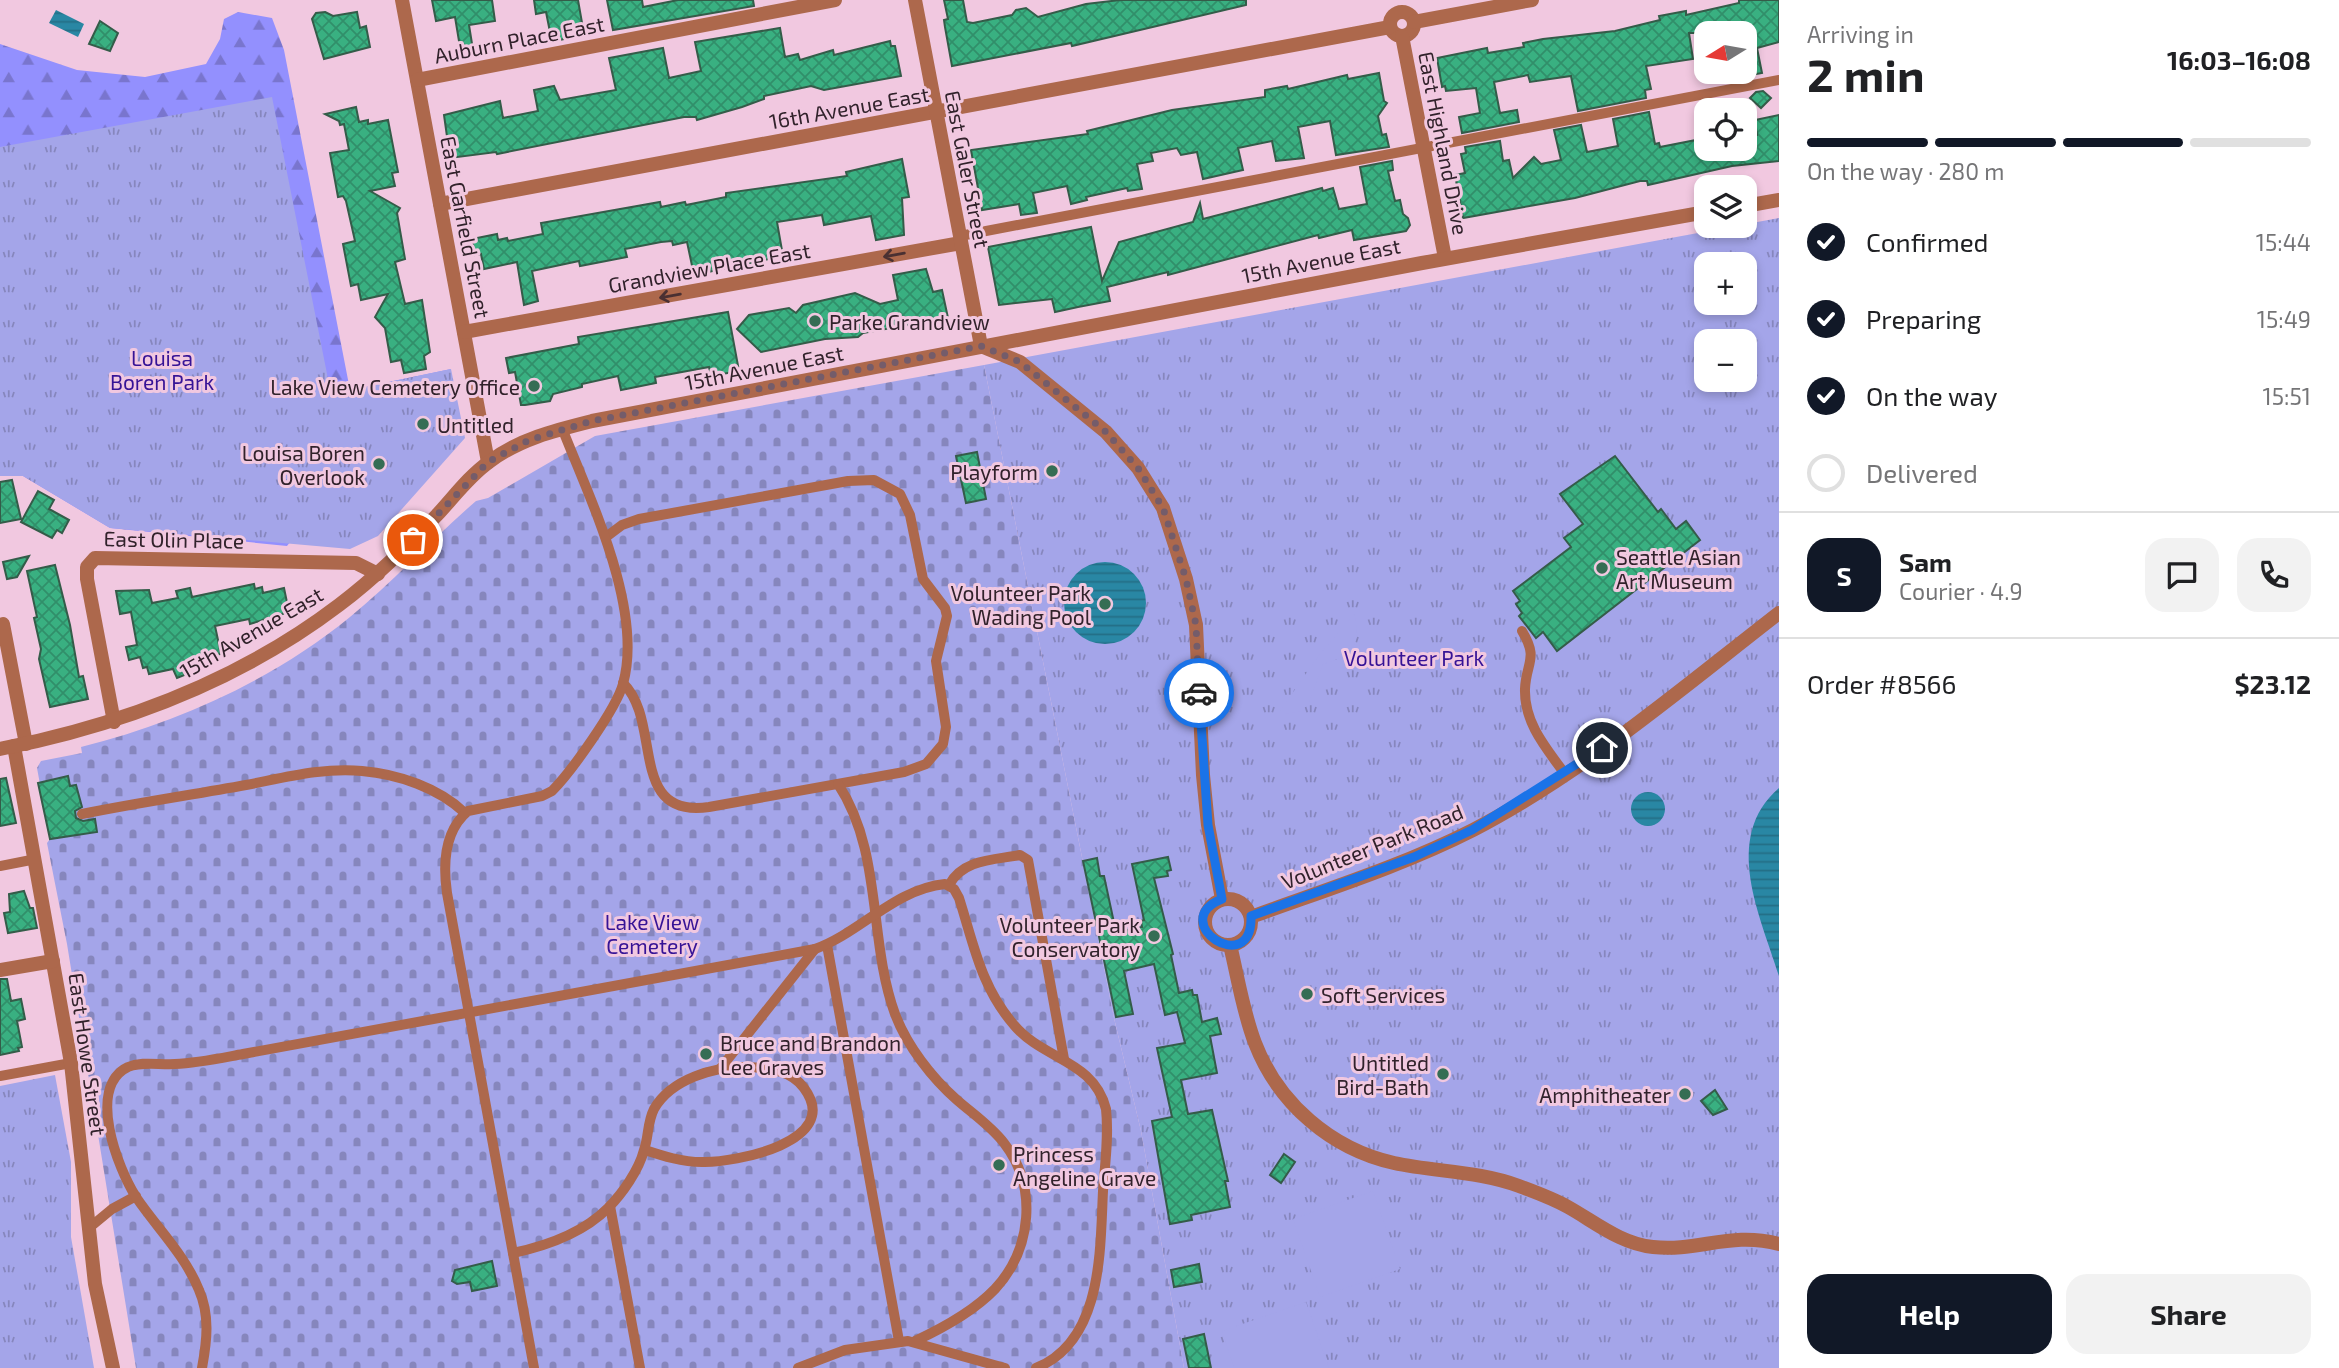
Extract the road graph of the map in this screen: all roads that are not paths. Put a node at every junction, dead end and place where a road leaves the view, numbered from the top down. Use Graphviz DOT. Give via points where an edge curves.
graph roads {
  1 [pos="402,0"];
  2 [pos="835,0"];
  3 [pos="915,0"];
  4 [pos="1532,0"];
  5 [pos="1398,6"];
  6 [pos="1413,22"];
  7 [pos="1390,27"];
  8 [pos="1402,36"];
  9 [pos="417,80"];
  10 [pos="1779,80"];
  11 [pos="936,113"];
  12 [pos="1424,146"];
  13 [pos="1779,200"];
  14 [pos="440,204"];
  15 [pos="1757,204"];
  16 [pos="1694,214"];
  17 [pos="960,239"];
  18 [pos="1445,258"];
  19 [pos="464,332"];
  20 [pos="981,346"];
  21 [pos="562,428"];
  22 [pos="488,462"];
  23 [pos="606,537"];
  24 [pos="378,574"];
  25 [pos="1779,613"];
  26 [pos="3,624"];
  27 [pos="1522,631"];
  28 [pos="623,683"];
  29 [pos="114,722"];
  30 [pos="13,746"];
  31 [pos="1565,774"];
  32 [pos="838,784"];
  33 [pos="465,813"];
  34 [pos="82,814"];
  35 [pos="36,859"];
  36 [pos="0,866"];
  37 [pos="948,885"];
  38 [pos="1222,899"];
  39 [pos="875,912"];
  40 [pos="1251,916"];
  41 [pos="827,945"];
  42 [pos="1230,945"];
  43 [pos="815,949"];
  44 [pos="54,961"];
  45 [pos="0,970"];
  46 [pos="469,1013"];
  47 [pos="1064,1059"];
  48 [pos="71,1063"];
  49 [pos="720,1069"];
  50 [pos="0,1076"];
  51 [pos="645,1150"];
  52 [pos="136,1196"];
  53 [pos="610,1206"];
  54 [pos="89,1228"];
  55 [pos="1779,1244"];
  56 [pos="513,1253"];
  57 [pos="899,1341"];
  58 [pos="915,1341"];
  59 [pos="113,1368"];
  60 [pos="202,1368"];
  61 [pos="534,1368"];
  62 [pos="640,1368"];
  63 [pos="798,1368"];
  64 [pos="1005,1368"];
  65 [pos="1036,1368"];
  1 -- 9 [label="street, East Garfield Street"];
  2 -- 9 [label="street, Auburn Place East"];
  3 -- 11 [label="street, East Galer Street"];
  4 -- 6 [label="street"];
  5 -- 6 [label="street"];
  5 -- 7 [label="street"];
  6 -- 8 [label="street" via="1411,32"];
  7 -- 8 [label="street"];
  7 -- 11 [label="street, 16th Avenue East"];
  8 -- 12 [label="street, East Highland Drive"];
  9 -- 14 [label="street, East Garfield Street"];
  10 -- 12 [label="lane"];
  11 -- 14 [label="street, 16th Avenue East"];
  11 -- 17 [label="street, East Galer Street"];
  12 -- 17 [label="lane"];
  12 -- 18 [label="street, East Highland Drive"];
  13 -- 15 [label="street"];
  14 -- 19 [label="street, East Garfield Street"];
  16 -- 18 [label="street, 15th Avenue East"];
  17 -- 19 [label="street, Grandview Place East, one-way"];
  17 -- 20 [label="street, East Galer Street"];
  18 -- 20 [label="street, 15th Avenue East"];
  19 -- 22 [label="street, East Garfield Street"];
  20 -- 21 [label="street, 15th Avenue East"];
  20 -- 38 [label="street" via="1020,362 1106,432 1138,468 1163,508 1196,625 1203,783"];
  21 -- 22 [label="street, 15th Avenue East"];
  21 -- 23 [label="lane"];
  22 -- 24 [label="street, 15th Avenue East"];
  23 -- 28 [label="lane" via="624,619"];
  23 -- 32 [label="lane" via="639,519 848,481 874,480 900,494 910,515 923,579 946,612 936,661 946,732 940,750 919,767"];
  24 -- 29 [label="street, 15th Avenue East" via="337,607 222,677"];
  24 -- 29 [label="street, East Olin Place" via="356,563 95,558 87,567 87,579"];
  25 -- 31 [label="street, Volunteer Park Road"];
  26 -- 30 [label="street, East Howe Street"];
  27 -- 31 [label="lane" via="1533,657 1525,688 1533,728"];
  28 -- 32 [label="lane" via="640,709 656,783 676,804 692,809 709,807"];
  28 -- 33 [label="lane" via="611,708 552,791"];
  29 -- 30 [label="street, 15th Avenue East"];
  30 -- 35 [label="street, East Howe Street"];
  31 -- 40 [label="street, Volunteer Park Road" via="1481,825 1414,857"];
  32 -- 39 [label="lane" via="858,822"];
  33 -- 34 [label="lane" via="419,785 350,770"];
  33 -- 46 [label="lane" via="452,835 444,867"];
  35 -- 36 [label="lane"];
  35 -- 44 [label="street, East Howe Street"];
  37 -- 39 [label="lane" via="926,889"];
  37 -- 47 [label="lane" via="959,898 978,967 996,1002 1032,1044"];
  37 -- 47 [label="lane" via="957,872 978,863 1020,855 1028,860"];
  38 -- 40 [label="street" via="1237,900"];
  38 -- 42 [label="street" via="1209,907 1205,927 1215,942"];
  39 -- 41 [label="lane"];
  39 -- 58 [label="lane" via="898,1021 940,1083 1003,1141 1019,1168 1026,1195 1027,1219 1019,1252 1003,1279 961,1316"];
  40 -- 42 [label="street" via="1244,939"];
  41 -- 43 [label="lane"];
  41 -- 57 [label="lane"];
  42 -- 55 [label="street" via="1263,1062 1286,1097 1317,1127 1372,1157 1494,1178 1542,1195 1622,1239 1651,1247 1737,1238"];
  43 -- 46 [label="lane"];
  43 -- 49 [label="lane"];
  44 -- 45 [label="street"];
  44 -- 48 [label="street, East Howe Street"];
  46 -- 52 [label="lane" via="206,1061 126,1068 112,1080 107,1104 117,1156"];
  46 -- 56 [label="lane"];
  47 -- 65 [label="lane" via="1091,1078 1106,1109 1098,1264 1081,1324 1056,1357"];
  48 -- 50 [label="lane"];
  48 -- 54 [label="street, East Howe Street"];
  49 -- 51 [label="lane" via="696,1076 661,1099 647,1128"];
  49 -- 51 [label="lane" via="768,1068 790,1076 809,1097 808,1124 779,1147 739,1159 688,1161"];
  51 -- 53 [label="lane"];
  52 -- 54 [label="lane"];
  52 -- 60 [label="lane" via="199,1289 207,1334"];
  53 -- 56 [label="lane" via="576,1232"];
  53 -- 62 [label="lane"];
  54 -- 59 [label="street, East Howe Street" via="95,1284"];
  56 -- 61 [label="lane"];
  57 -- 58 [label="lane"];
  57 -- 63 [label="lane" via="834,1353"];
  58 -- 64 [label="lane"];
}
